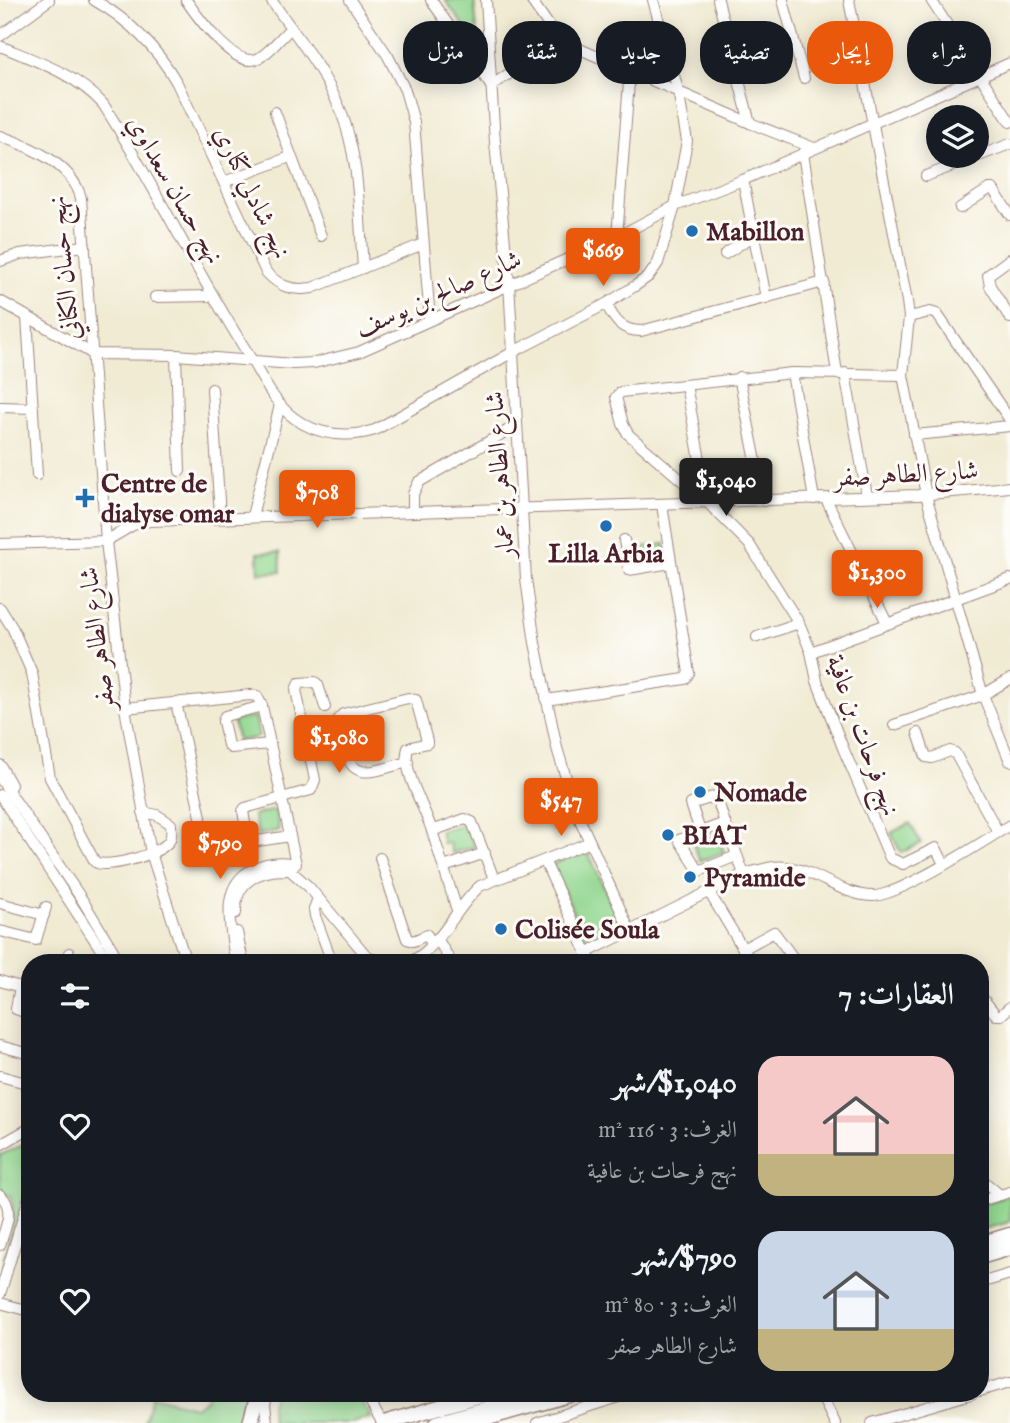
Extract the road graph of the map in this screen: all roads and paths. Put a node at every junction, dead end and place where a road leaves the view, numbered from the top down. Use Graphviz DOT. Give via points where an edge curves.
graph roads {
  1 [pos="49,0"];
  2 [pos="94,0"];
  3 [pos="186,0"];
  4 [pos="271,0"];
  5 [pos="350,0"];
  6 [pos="431,0"];
  7 [pos="486,0"];
  8 [pos="531,0"];
  9 [pos="653,0"];
  10 [pos="718,0"];
  11 [pos="783,0"];
  12 [pos="849,0"];
  13 [pos="931,0"];
  14 [pos="546,21"];
  15 [pos="944,21"];
  16 [pos="291,28"];
  17 [pos="0,36"];
  18 [pos="0,46"];
  19 [pos="1010,63"];
  20 [pos="991,71"];
  21 [pos="804,78"];
  22 [pos="502,79"];
  23 [pos="629,84"];
  24 [pos="664,84"];
  25 [pos="961,84"];
  26 [pos="984,84"];
  27 [pos="491,86"];
  28 [pos="678,90"];
  29 [pos="275,112"];
  30 [pos="1010,122"];
  31 [pos="750,123"];
  32 [pos="872,124"];
  33 [pos="0,136"];
  34 [pos="1010,144"];
  35 [pos="814,148"];
  36 [pos="803,153"];
  37 [pos="290,157"];
  38 [pos="926,176"];
  39 [pos="743,180"];
  40 [pos="224,182"];
  41 [pos="675,206"];
  42 [pos="960,208"];
  43 [pos="1010,215"];
  44 [pos="321,236"];
  45 [pos="753,236"];
  46 [pos="617,237"];
  47 [pos="423,244"];
  48 [pos="85,246"];
  49 [pos="725,254"];
  50 [pos="1010,259"];
  51 [pos="0,261"];
  52 [pos="363,268"];
  53 [pos="824,282"];
  54 [pos="509,283"];
  55 [pos="212,296"];
  56 [pos="155,297"];
  57 [pos="766,299"];
  58 [pos="0,301"];
  59 [pos="607,304"];
  60 [pos="27,317"];
  61 [pos="909,317"];
  62 [pos="1010,318"];
  63 [pos="430,320"];
  64 [pos="513,352"];
  65 [pos="93,354"];
  66 [pos="176,355"];
  67 [pos="253,361"];
  68 [pos="792,373"];
  69 [pos="841,373"];
  70 [pos="903,375"];
  71 [pos="739,377"];
  72 [pos="686,385"];
  73 [pos="212,389"];
  74 [pos="280,405"];
  75 [pos="0,407"];
  76 [pos="33,408"];
  77 [pos="1010,420"];
  78 [pos="517,425"];
  79 [pos="1010,426"];
  80 [pos="914,435"];
  81 [pos="180,471"];
  82 [pos="37,475"];
  83 [pos="1010,487"];
  84 [pos="926,495"];
  85 [pos="867,496"];
  86 [pos="814,499"];
  87 [pos="826,499"];
  88 [pos="764,501"];
  89 [pos="708,503"];
  90 [pos="662,505"];
  91 [pos="524,509"];
  92 [pos="412,512"];
  93 [pos="252,516"];
  94 [pos="220,517"];
  95 [pos="624,540"];
  96 [pos="106,541"];
  97 [pos="0,544"];
  98 [pos="671,563"];
  99 [pos="1010,579"];
  100 [pos="954,600"];
  101 [pos="0,608"];
  102 [pos="799,623"];
  103 [pos="887,623"];
  104 [pos="757,637"];
  105 [pos="811,652"];
  106 [pos="1010,679"];
  107 [pos="983,695"];
  108 [pos="546,701"];
  109 [pos="176,702"];
  110 [pos="262,706"];
  111 [pos="324,707"];
  112 [pos="125,708"];
  113 [pos="894,725"];
  114 [pos="918,733"];
  115 [pos="269,744"];
  116 [pos="1010,761"];
  117 [pos="408,762"];
  118 [pos="0,765"];
  119 [pos="0,778"];
  120 [pos="0,795"];
  121 [pos="281,799"];
  122 [pos="0,805"];
  123 [pos="17,811"];
  124 [pos="143,812"];
  125 [pos="201,817"];
  126 [pos="725,823"];
  127 [pos="1010,825"];
  128 [pos="432,831"];
  129 [pos="700,831"];
  130 [pos="998,832"];
  131 [pos="290,836"];
  132 [pos="590,842"];
  133 [pos="151,853"];
  134 [pos="485,853"];
  135 [pos="736,856"];
  136 [pos="380,858"];
  137 [pos="545,862"];
  138 [pos="944,864"];
  139 [pos="293,867"];
  140 [pos="444,867"];
  141 [pos="744,874"];
  142 [pos="494,879"];
  143 [pos="709,892"];
  144 [pos="318,898"];
  145 [pos="0,903"];
  146 [pos="457,910"];
  147 [pos="630,930"];
  148 [pos="0,931"];
  149 [pos="435,941"];
  150 [pos="743,949"];
  151 [pos="586,953"];
  152 [pos="102,954"];
  153 [pos="115,954"];
  154 [pos="183,954"];
  155 [pos="235,954"];
  156 [pos="237,954"];
  157 [pos="329,954"];
  158 [pos="365,954"];
  159 [pos="423,954"];
  160 [pos="445,954"];
  161 [pos="746,954"];
  162 [pos="790,954"];
  163 [pos="0,981"];
  164 [pos="21,988"];
  165 [pos="989,1006"];
  166 [pos="1010,1007"];
  167 [pos="0,1046"];
  168 [pos="21,1052"];
  169 [pos="4,1077"];
  170 [pos="21,1082"];
  171 [pos="21,1133"];
  172 [pos="18,1135"];
  173 [pos="21,1135"];
  174 [pos="0,1145"];
  175 [pos="989,1184"];
  176 [pos="1005,1194"];
  177 [pos="0,1195"];
  178 [pos="21,1224"];
  179 [pos="1010,1235"];
  180 [pos="989,1241"];
  181 [pos="0,1245"];
  182 [pos="1010,1248"];
  183 [pos="989,1254"];
  184 [pos="1010,1274"];
  185 [pos="989,1280"];
  186 [pos="1,1289"];
  187 [pos="0,1303"];
  188 [pos="21,1309"];
  189 [pos="1010,1382"];
  190 [pos="989,1388"];
  191 [pos="261,1402"];
  192 [pos="263,1402"];
  193 [pos="265,1402"];
  194 [pos="371,1402"];
  195 [pos="456,1402"];
  196 [pos="508,1402"];
  197 [pos="544,1402"];
  198 [pos="603,1402"];
  199 [pos="824,1402"];
  200 [pos="950,1402"];
  201 [pos="906,1418"];
  202 [pos="250,1423"];
  203 [pos="257,1423"];
  204 [pos="267,1423"];
  205 [pos="383,1423"];
  206 [pos="437,1423"];
  207 [pos="470,1423"];
  208 [pos="537,1423"];
  209 [pos="835,1423"];
  210 [pos="872,1423"];
  1 -- 17 [label="street"];
  2 -- 40 [label="street, نهج شادلي كتاري" via="138,32 165,62"];
  3 -- 16 [label="street" via="227,50 248,61 258,59"];
  4 -- 16 [label="street"];
  5 -- 47 [label="street" via="405,90 414,122"];
  6 -- 27 [label="street"];
  7 -- 27 [label="street, شارع الطاهر بن عمار"];
  8 -- 14 [label="street"];
  9 -- 28 [label="street"];
  10 -- 31 [label="street"];
  11 -- 21 [label="street"];
  12 -- 32 [label="street"];
  13 -- 15 [label="street"];
  16 -- 52 [label="street" via="340,109 356,175"];
  18 -- 55 [label="street, نهج حسان سعداوي" via="70,77 103,104"];
  19 -- 20 [label="street, شارع صالح بن يوسف"];
  22 -- 27 [label="street"];
  23 -- 46 [label="street"];
  24 -- 28 [label="street"];
  25 -- 32 [label="street, شارع صالح بن يوسف"];
  26 -- 30 [label="street"];
  27 -- 54 [label="street, شارع الطاهر بن عمار"];
  28 -- 31 [label="street"];
  28 -- 41 [label="street" via="687,141"];
  29 -- 37 [label="street"];
  31 -- 35 [label="street"];
  32 -- 35 [label="street, شارع صالح بن يوسف"];
  32 -- 61 [label="street"];
  33 -- 48 [label="street, نهج حسان الكناني" via="48,159 75,181"];
  34 -- 38 [label="street"];
  35 -- 36 [label="street, شارع صالح بن يوسف"];
  36 -- 39 [label="street, شارع صالح بن يوسف"];
  36 -- 53 [label="street"];
  37 -- 40 [label="street"];
  37 -- 44 [label="street"];
  39 -- 41 [label="street, شارع صالح بن يوسف"];
  39 -- 45 [label="street"];
  40 -- 52 [label="street, نهج شادلي كتاري" via="266,272 284,287 312,288"];
  41 -- 46 [label="street, شارع صالح بن يوسف"];
  41 -- 59 [label="street" via="658,263 649,276"];
  42 -- 43 [label="street" via="993,189"];
  45 -- 49 [label="street"];
  45 -- 57 [label="street"];
  46 -- 54 [label="street, شارع صالح بن يوسف"];
  47 -- 52 [label="street, نهج شادلي كتاري"];
  47 -- 63 [label="street"];
  48 -- 51 [label="street"];
  48 -- 65 [label="street, نهج حسان الكناني"];
  50 -- 62 [label="street" via="988,275"];
  53 -- 57 [label="street"];
  53 -- 69 [label="street"];
  54 -- 63 [label="street, شارع صالح بن يوسف"];
  54 -- 64 [label="street, شارع الطاهر بن عمار"];
  55 -- 56 [label="street"];
  55 -- 67 [label="street, نهج حسان سعداوي"];
  57 -- 59 [label="street" via="641,331 622,327"];
  58 -- 60 [label="street"];
  59 -- 64 [label="street"];
  60 -- 65 [label="street"];
  60 -- 76 [label="street"];
  61 -- 70 [label="street"];
  61 -- 77 [label="street" via="937,314"];
  63 -- 67 [label="street, شارع صالح بن يوسف" via="338,359 293,364"];
  64 -- 74 [label="street" via="376,430 361,434 317,430"];
  64 -- 78 [label="street, شارع الطاهر بن عمار"];
  65 -- 66 [label="street, شارع صالح بن يوسف"];
  65 -- 96 [label="street, نهج حسان الكناني"];
  66 -- 67 [label="street, شارع صالح بن يوسف"];
  66 -- 81 [label="street"];
  67 -- 74 [label="street, نهج حسان سعداوي"];
  68 -- 69 [label="street"];
  68 -- 71 [label="street"];
  68 -- 86 [label="street"];
  69 -- 70 [label="street"];
  69 -- 85 [label="street"];
  70 -- 80 [label="street"];
  71 -- 72 [label="street"];
  71 -- 88 [label="street"];
  72 -- 89 [label="street"];
  72 -- 89 [label="street, نهج فرحات بن عافية" via="621,392 616,400 628,434"];
  73 -- 94 [label="street"];
  74 -- 93 [label="street"];
  75 -- 76 [label="street"];
  76 -- 82 [label="street"];
  78 -- 91 [label="street, شارع الطاهر بن عمار"];
  78 -- 92 [label="street" via="419,482"];
  79 -- 80 [label="street"];
  80 -- 84 [label="street"];
  83 -- 84 [label="street, شارع الطاهر صفر"];
  84 -- 85 [label="street, شارع الطاهر صفر"];
  84 -- 100 [label="street"];
  85 -- 87 [label="street, شارع الطاهر صفر"];
  86 -- 87 [label="street, شارع الطاهر صفر"];
  86 -- 88 [label="street, شارع الطاهر صفر"];
  87 -- 103 [label="street"];
  88 -- 89 [label="street, شارع الطاهر صفر"];
  89 -- 90 [label="street, شارع الطاهر صفر"];
  89 -- 102 [label="street, نهج فرحات بن عافية" via="749,544"];
  90 -- 91 [label="street, شارع الطاهر صفر"];
  90 -- 98 [label="street"];
  91 -- 92 [label="street, شارع الطاهر صفر"];
  91 -- 108 [label="street, شارع الطاهر بن عمار" via="527,579"];
  92 -- 93 [label="street, شارع الطاهر صفر"];
  93 -- 94 [label="street, شارع الطاهر صفر"];
  94 -- 96 [label="street, شارع الطاهر صفر" via="150,521"];
  95 -- 98 [label="street" via="629,570"];
  96 -- 97 [label="street"];
  96 -- 112 [label="street, شارع الطاهر صفر"];
  98 -- 108 [label="street" via="688,676"];
  99 -- 100 [label="street"];
  100 -- 103 [label="street"];
  100 -- 107 [label="street"];
  101 -- 133 [label="street" via="32,673 50,778 91,857 102,865"];
  102 -- 104 [label="street"];
  102 -- 105 [label="street, نهج فرحات بن عافية"];
  103 -- 105 [label="street"];
  105 -- 138 [label="street, نهج فرحات بن عافية" via="821,691 887,854 903,864 936,848"];
  106 -- 107 [label="street"];
  107 -- 113 [label="street"];
  107 -- 116 [label="street"];
  108 -- 132 [label="street, شارع الطاهر بن عمار" via="565,779"];
  109 -- 110 [label="street" via="250,695 257,696"];
  109 -- 112 [label="street"];
  109 -- 125 [label="street"];
  110 -- 115 [label="street"];
  110 -- 115 [label="street" via="225,716 223,721 231,748"];
  111 -- 121 [label="street" via="315,682 299,683 296,690 315,780 312,790"];
  112 -- 124 [label="street, شارع الطاهر صفر"];
  114 -- 130 [label="street" via="926,757 955,753"];
  115 -- 121 [label="street"];
  117 -- 117 [label="street" via="408,748 427,743 415,700 408,698 339,718 352,767 366,772"];
  117 -- 128 [label="street"];
  118 -- 123 [label="street" via="14,789"];
  119 -- 123 [label="street"];
  120 -- 123 [label="street"];
  121 -- 131 [label="street"];
  121 -- 131 [label="street" via="245,808 243,817 251,842"];
  122 -- 123 [label="street"];
  123 -- 152 [label="street"];
  123 -- 153 [label="street"];
  124 -- 133 [label="street, شارع الطاهر صفر"];
  124 -- 133 [label="street" via="171,824 169,841"];
  126 -- 129 [label="street"];
  126 -- 129 [label="street" via="716,796 691,804"];
  126 -- 135 [label="street"];
  127 -- 130 [label="street"];
  128 -- 134 [label="street" via="469,820"];
  128 -- 140 [label="street"];
  129 -- 135 [label="street" via="679,840 697,870"];
  130 -- 138 [label="street"];
  131 -- 139 [label="street"];
  132 -- 137 [label="street"];
  132 -- 147 [label="street, شارع الطاهر بن عمار"];
  133 -- 154 [label="street, شارع الطاهر صفر"];
  134 -- 140 [label="street"];
  134 -- 142 [label="street"];
  135 -- 141 [label="street"];
  136 -- 149 [label="street" via="407,939 428,935"];
  137 -- 142 [label="street"];
  137 -- 151 [label="street"];
  138 -- 141 [label="street" via="886,894 872,896 786,867"];
  139 -- 144 [label="street"];
  139 -- 155 [label="street" via="269,863 244,874 233,887 226,918"];
  139 -- 156 [label="street" via="264,872 242,886 236,901"];
  140 -- 146 [label="street"];
  141 -- 143 [label="street"];
  142 -- 146 [label="street" via="480,886"];
  143 -- 147 [label="street"];
  143 -- 150 [label="street"];
  144 -- 157 [label="street" via="314,912"];
  144 -- 158 [label="street"];
  145 -- 148 [label="street" via="45,911 36,940"];
  146 -- 149 [label="street"];
  147 -- 151 [label="street"];
  149 -- 159 [label="street"];
  149 -- 160 [label="street"];
  150 -- 161 [label="street"];
  150 -- 162 [label="street" via="774,933"];
  163 -- 164 [label="street"];
  165 -- 166 [label="street" via="996,1015"];
  167 -- 168 [label="street"];
  169 -- 170 [label="street"];
  171 -- 172 [label="street"];
  172 -- 173 [label="street"];
  172 -- 174 [label="street"];
  175 -- 176 [label="street"];
  177 -- 181 [label="street" via="7,1202 9,1215"];
  178 -- 186 [label="street"];
  179 -- 180 [label="highway"];
  182 -- 183 [label="highway"];
  184 -- 185 [label="street"];
  187 -- 188 [label="street"];
  189 -- 190 [label="street"];
  191 -- 202 [label="highway"];
  192 -- 203 [label="highway"];
  193 -- 204 [label="street"];
  194 -- 205 [label="street"];
  195 -- 205 [label="highway"];
  196 -- 206 [label="highway"];
  197 -- 207 [label="highway"];
  198 -- 208 [label="street"];
  199 -- 209 [label="street"];
  200 -- 201 [label="street"];
  201 -- 210 [label="street"];
}
